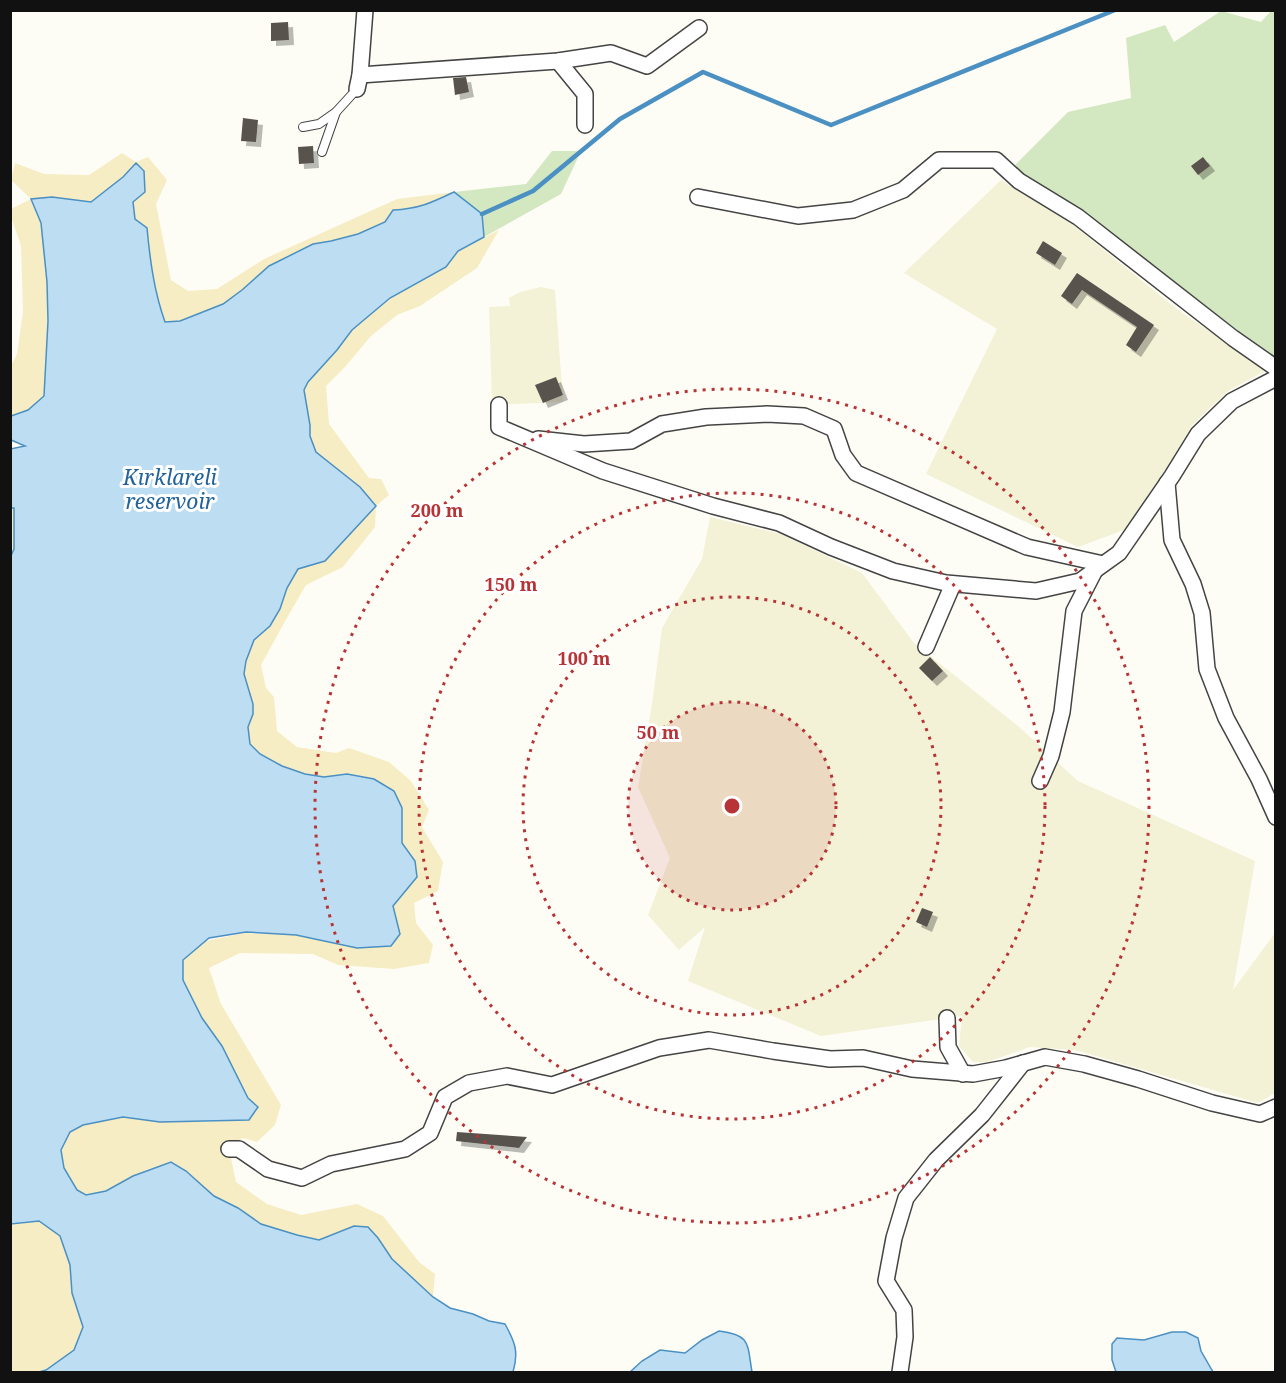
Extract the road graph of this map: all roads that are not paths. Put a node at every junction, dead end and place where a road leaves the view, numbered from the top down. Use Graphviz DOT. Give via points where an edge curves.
graph roads {
  1 [pos="365,10"];
  2 [pos="699,28"];
  3 [pos="558,61"];
  4 [pos="359,82"];
  5 [pos="336,112"];
  6 [pos="585,125"];
  7 [pos="303,127"];
  8 [pos="322,152"];
  9 [pos="698,197"];
  10 [pos="1275,368"];
  11 [pos="1275,378"];
  12 [pos="500,405"];
  13 [pos="522,437"];
  14 [pos="1167,483"];
  15 [pos="1100,567"];
  16 [pos="953,584"];
  17 [pos="926,647"];
  18 [pos="1040,781"];
  19 [pos="1275,817"];
  20 [pos="947,1018"];
  21 [pos="1023,1063"];
  22 [pos="963,1074"];
  23 [pos="1275,1107"];
  24 [pos="229,1149"];
  25 [pos="900,1372"];
  1 -- 4 [label="street"];
  2 -- 3 [label="street" via="647,66 611,53"];
  3 -- 4 [label="street"];
  3 -- 6 [label="street" via="585,94"];
  4 -- 5 [label="lane"];
  5 -- 7 [label="lane" via="319,124"];
  5 -- 8 [label="lane"];
  9 -- 10 [label="street" via="798,216 853,210 903,190 939,160 996,160 1019,181 1078,217"];
  11 -- 14 [label="street" via="1233,401 1198,434"];
  12 -- 13 [label="street" via="500,427"];
  13 -- 15 [label="street" via="584,444 631,441 662,424 706,417 804,416 834,429 843,455 856,473 1028,547"];
  13 -- 16 [label="street" via="640,484 779,523 893,571"];
  14 -- 15 [label="street" via="1119,553"];
  14 -- 19 [label="street" via="1172,540 1202,613 1207,669 1226,718"];
  15 -- 16 [label="street" via="1080,581 1036,591"];
  15 -- 18 [label="street" via="1074,611 1062,712"];
  16 -- 17 [label="street"];
  20 -- 22 [label="street" via="948,1047"];
  21 -- 22 [label="street"];
  21 -- 23 [label="street" via="1045,1058 1083,1064 1260,1114"];
  21 -- 25 [label="street" via="982,1115 936,1160 906,1198 886,1281 904,1310"];
  22 -- 24 [label="street" via="709,1040 659,1048 552,1085 507,1076 469,1083 445,1097 430,1133 405,1149 332,1164 302,1178 268,1169 239,1149"];
}
